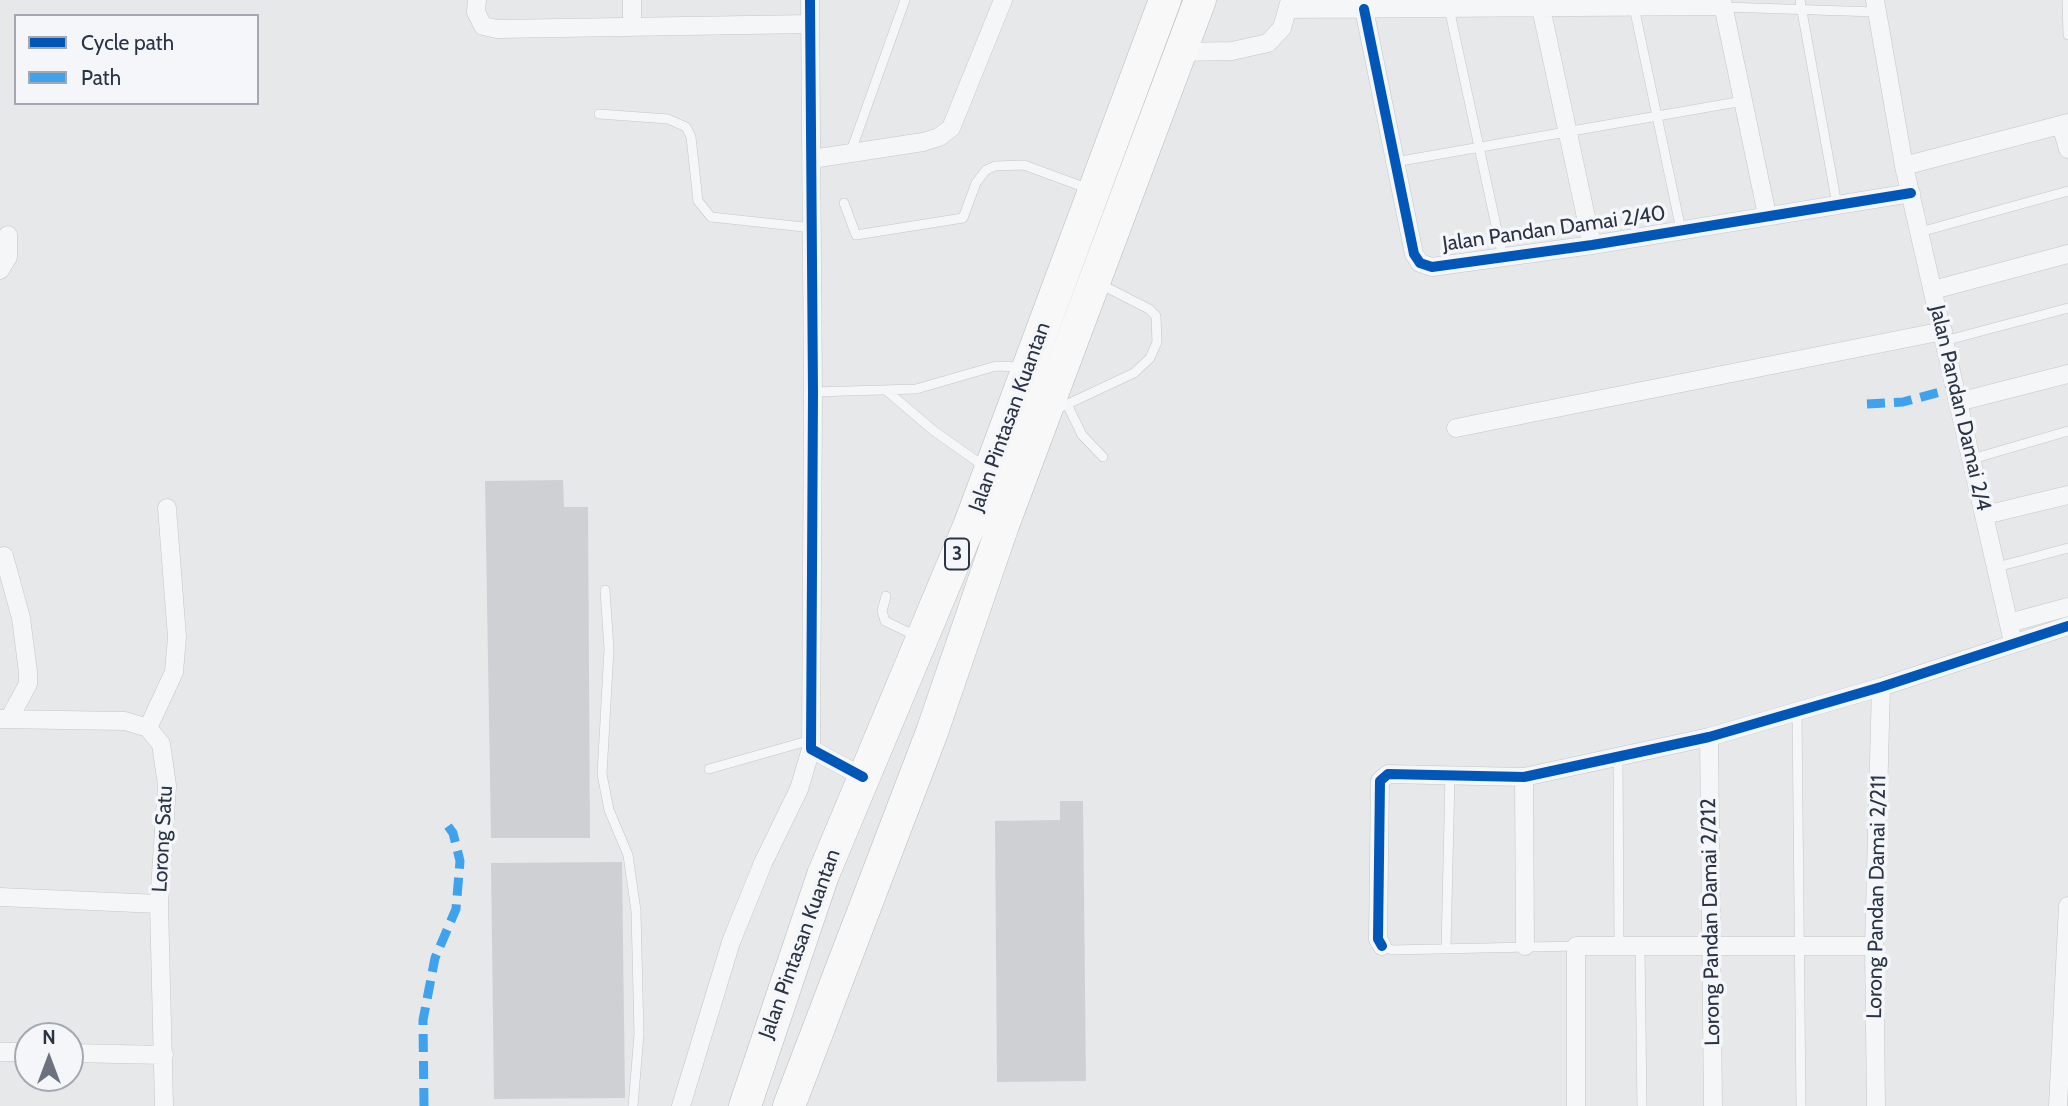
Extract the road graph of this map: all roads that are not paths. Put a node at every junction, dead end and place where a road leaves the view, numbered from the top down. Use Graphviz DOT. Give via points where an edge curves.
graph roads {
  1 [pos="632,0"];
  2 [pos="810,0"];
  3 [pos="905,0"];
  4 [pos="1003,0"];
  5 [pos="1165,0"];
  6 [pos="1200,0"];
  7 [pos="1800,0"];
  8 [pos="2067,0"];
  9 [pos="1722,3"];
  10 [pos="1514,4"];
  11 [pos="1601,4"];
  12 [pos="1289,5"];
  13 [pos="477,6"];
  14 [pos="1875,6"];
  15 [pos="1634,7"];
  16 [pos="1449,8"];
  17 [pos="1541,8"];
  18 [pos="1364,9"];
  19 [pos="1800,11"];
  20 [pos="810,24"];
  21 [pos="632,27"];
  22 [pos="2068,35"];
  23 [pos="1181,52"];
  24 [pos="1742,101"];
  25 [pos="599,114"];
  26 [pos="1657,117"];
  27 [pos="2065,124"];
  28 [pos="1568,134"];
  29 [pos="1479,146"];
  30 [pos="2068,149"];
  31 [pos="851,151"];
  32 [pos="812,159"];
  33 [pos="1395,162"];
  34 [pos="1904,166"];
  35 [pos="1094,191"];
  36 [pos="2068,191"];
  37 [pos="1911,193"];
  38 [pos="844,203"];
  39 [pos="1837,205"];
  40 [pos="1767,215"];
  41 [pos="813,228"];
  42 [pos="1681,230"];
  43 [pos="1920,232"];
  44 [pos="8,236"];
  45 [pos="1592,245"];
  46 [pos="2068,254"];
  47 [pos="1503,258"];
  48 [pos="0,270"];
  49 [pos="1093,281"];
  50 [pos="1933,290"];
  51 [pos="2068,308"];
  52 [pos="1943,336"];
  53 [pos="1028,368"];
  54 [pos="2068,374"];
  55 [pos="887,391"];
  56 [pos="813,392"];
  57 [pos="1958,402"];
  58 [pos="1055,409"];
  59 [pos="1456,428"];
  60 [pos="2068,432"];
  61 [pos="1104,457"];
  62 [pos="1972,459"];
  63 [pos="990,470"];
  64 [pos="2068,495"];
  65 [pos="167,508"];
  66 [pos="1985,515"];
  67 [pos="2068,548"];
  68 [pos="4,556"];
  69 [pos="1997,567"];
  70 [pos="605,590"];
  71 [pos="886,596"];
  72 [pos="2068,607"];
  73 [pos="2009,623"];
  74 [pos="2068,626"];
  75 [pos="923,639"];
  76 [pos="2013,642"];
  77 [pos="1881,687"];
  78 [pos="1797,712"];
  79 [pos="5,719"];
  80 [pos="148,727"];
  81 [pos="1709,737"];
  82 [pos="811,744"];
  83 [pos="1618,756"];
  84 [pos="709,769"];
  85 [pos="1450,775"];
  86 [pos="863,777"];
  87 [pos="1524,777"];
  88 [pos="0,897"];
  89 [pos="159,904"];
  90 [pos="2068,906"];
  91 [pos="2068,916"];
  92 [pos="1382,946"];
  93 [pos="1525,946"];
  94 [pos="1576,946"];
  95 [pos="1874,946"];
  96 [pos="1619,947"];
  97 [pos="1640,947"];
  98 [pos="1799,947"];
  99 [pos="1446,948"];
  100 [pos="1712,948"];
  101 [pos="84,1053"];
  102 [pos="164,1055"];
  103 [pos="2063,1064"];
  104 [pos="164,1106"];
  105 [pos="633,1106"];
  106 [pos="681,1106"];
  107 [pos="744,1106"];
  108 [pos="789,1106"];
  109 [pos="1576,1106"];
  110 [pos="1642,1106"];
  111 [pos="1713,1106"];
  112 [pos="1801,1106"];
  113 [pos="1876,1106"];
  114 [pos="2058,1106"];
  1 -- 21 [label="street"];
  2 -- 20 [label="street"];
  3 -- 31 [label="lane"];
  4 -- 31 [label="street" via="951,128 923,142"];
  5 -- 35 [label="highway, Jalan Pintasan Kuantan / 3"];
  6 -- 23 [label="highway, Jalan Pintasan Kuantan / 3"];
  7 -- 19 [label="lane"];
  8 -- 22 [label="lane"];
  9 -- 15 [label="street"];
  9 -- 19 [label="lane"];
  9 -- 24 [label="street"];
  10 -- 16 [label="street"];
  10 -- 17 [label="street"];
  11 -- 15 [label="street"];
  11 -- 17 [label="street"];
  12 -- 18 [label="street"];
  12 -- 23 [label="street" via="1282,28 1268,43 1232,51"];
  13 -- 21 [label="street" via="483,26 497,29"];
  14 -- 19 [label="lane"];
  14 -- 34 [label="street, Jalan Pandan Damai 2/4"];
  15 -- 26 [label="lane"];
  16 -- 18 [label="street"];
  16 -- 29 [label="lane"];
  17 -- 28 [label="street"];
  18 -- 33 [label="street, Jalan Pandan Damai 2/40"];
  19 -- 39 [label="lane"];
  20 -- 21 [label="street"];
  20 -- 32 [label="street"];
  23 -- 49 [label="highway, Jalan Pintasan Kuantan / 3"];
  24 -- 26 [label="lane"];
  24 -- 40 [label="street"];
  25 -- 41 [label="lane" via="668,119 686,127 698,201 711,217"];
  26 -- 28 [label="lane"];
  26 -- 42 [label="lane"];
  27 -- 30 [label="street"];
  27 -- 34 [label="street"];
  28 -- 29 [label="lane"];
  28 -- 45 [label="street"];
  29 -- 33 [label="lane"];
  29 -- 47 [label="lane"];
  31 -- 32 [label="street"];
  32 -- 41 [label="street"];
  33 -- 47 [label="street, Jalan Pandan Damai 2/40" via="1414,254 1420,262 1432,267"];
  34 -- 37 [label="street, Jalan Pandan Damai 2/4"];
  35 -- 38 [label="lane" via="1024,165 995,166 975,183 963,218 856,236"];
  35 -- 53 [label="highway, Jalan Pintasan Kuantan / 3"];
  36 -- 43 [label="lane"];
  37 -- 39 [label="street, Jalan Pandan Damai 2/40"];
  37 -- 43 [label="street, Jalan Pandan Damai 2/4"];
  39 -- 40 [label="street, Jalan Pandan Damai 2/40"];
  40 -- 42 [label="street, Jalan Pandan Damai 2/40"];
  41 -- 56 [label="street"];
  42 -- 45 [label="street, Jalan Pandan Damai 2/40"];
  43 -- 50 [label="street, Jalan Pandan Damai 2/4"];
  44 -- 48 [label="street" via="8,257"];
  45 -- 47 [label="street, Jalan Pandan Damai 2/40"];
  46 -- 50 [label="street"];
  49 -- 58 [label="highway, Jalan Pintasan Kuantan / 3"];
  49 -- 58 [label="lane" via="1149,309 1156,316 1157,342 1143,367"];
  50 -- 52 [label="street, Jalan Pandan Damai 2/4"];
  51 -- 52 [label="lane"];
  52 -- 57 [label="street, Jalan Pandan Damai 2/4"];
  52 -- 59 [label="street"];
  53 -- 55 [label="lane" via="996,366 940,384"];
  53 -- 63 [label="highway, Jalan Pintasan Kuantan / 3"];
  54 -- 57 [label="street"];
  55 -- 56 [label="lane"];
  55 -- 63 [label="lane"];
  56 -- 82 [label="street"];
  57 -- 62 [label="street, Jalan Pandan Damai 2/4"];
  58 -- 61 [label="lane"];
  58 -- 108 [label="highway, Jalan Pintasan Kuantan / 3"];
  60 -- 62 [label="lane"];
  62 -- 66 [label="street, Jalan Pandan Damai 2/4"];
  63 -- 75 [label="highway, Jalan Pintasan Kuantan / 3"];
  64 -- 66 [label="street"];
  65 -- 80 [label="street" via="177,637 174,672"];
  66 -- 69 [label="street, Jalan Pandan Damai 2/4"];
  67 -- 69 [label="lane"];
  68 -- 79 [label="street" via="21,618 28,672 28,684"];
  69 -- 73 [label="street, Jalan Pandan Damai 2/4"];
  70 -- 105 [label="lane" via="610,649 603,774 610,810 628,855 636,911 639,1034"];
  71 -- 75 [label="lane" via="885,621"];
  72 -- 73 [label="street"];
  73 -- 76 [label="street, Jalan Pandan Damai 2/4"];
  74 -- 76 [label="street"];
  75 -- 86 [label="highway, Jalan Pintasan Kuantan / 3"];
  76 -- 77 [label="street"];
  77 -- 78 [label="street"];
  77 -- 95 [label="street, Lorong Pandan Damai 2/211"];
  78 -- 81 [label="street"];
  78 -- 98 [label="lane"];
  79 -- 80 [label="street" via="125,721"];
  80 -- 89 [label="street, Lorong Satu" via="166,758"];
  81 -- 83 [label="street"];
  81 -- 100 [label="street, Lorong Pandan Damai 2/212"];
  82 -- 84 [label="lane"];
  82 -- 86 [label="street"];
  82 -- 106 [label="street" via="799,789 731,942"];
  83 -- 87 [label="street"];
  83 -- 96 [label="lane"];
  85 -- 87 [label="street"];
  85 -- 92 [label="street" via="1388,774 1380,781 1378,939"];
  85 -- 99 [label="lane"];
  86 -- 107 [label="highway, Jalan Pintasan Kuantan / 3" via="823,875"];
  87 -- 93 [label="street"];
  88 -- 89 [label="street"];
  89 -- 102 [label="street, Lorong Satu"];
  90 -- 91 [label="street"];
  91 -- 103 [label="street"];
  92 -- 99 [label="lane" via="1392,950"];
  93 -- 94 [label="lane"];
  93 -- 99 [label="lane"];
  94 -- 96 [label="street"];
  94 -- 109 [label="street"];
  95 -- 98 [label="street"];
  95 -- 113 [label="street, Lorong Pandan Damai 2/211"];
  96 -- 97 [label="street"];
  97 -- 100 [label="street"];
  97 -- 110 [label="lane"];
  98 -- 100 [label="street"];
  98 -- 112 [label="lane"];
  100 -- 111 [label="street, Lorong Pandan Damai 2/212"];
  101 -- 102 [label="street"];
  102 -- 104 [label="street, Lorong Satu"];
  103 -- 114 [label="street"];
}
